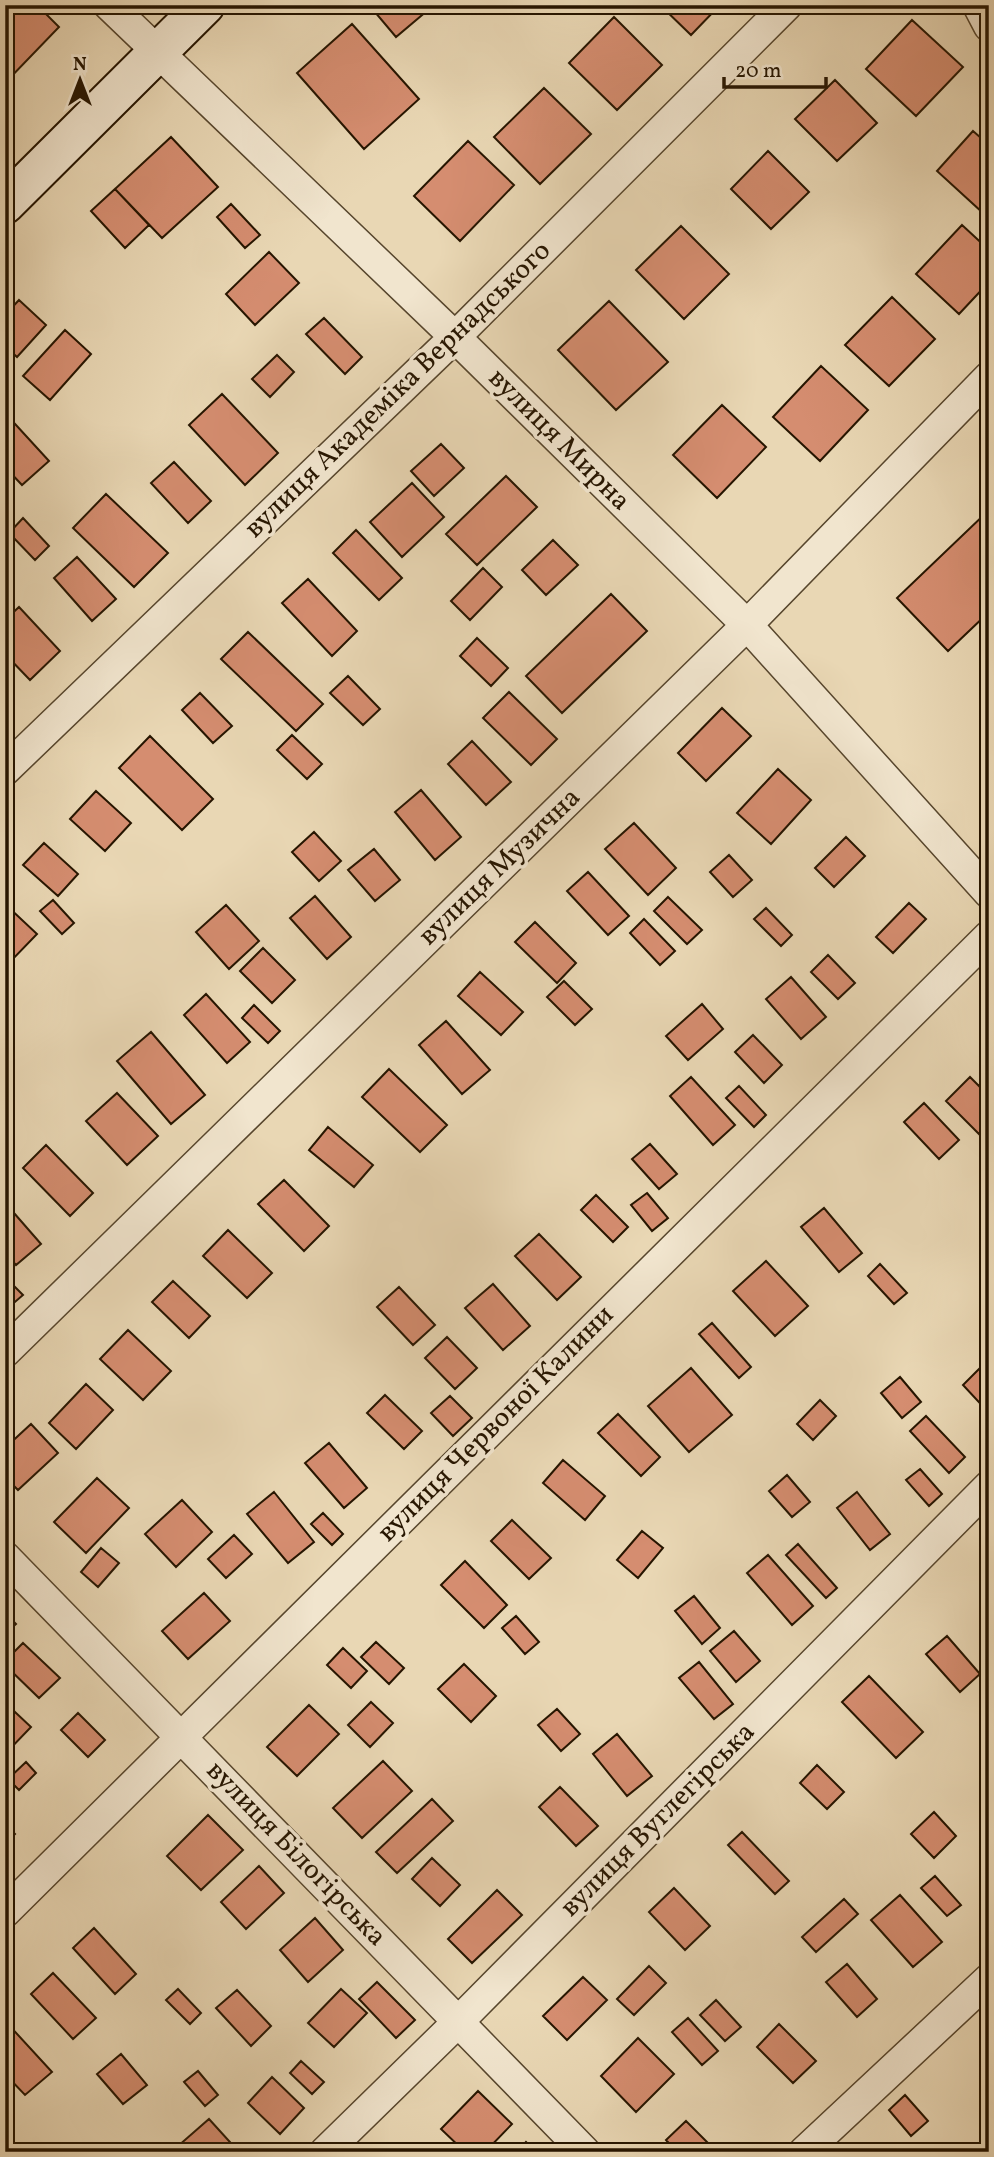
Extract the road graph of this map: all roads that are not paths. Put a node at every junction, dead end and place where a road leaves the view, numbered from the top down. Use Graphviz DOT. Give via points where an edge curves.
graph roads {
  1 [pos="109,5"];
  2 [pos="205,5"];
  3 [pos="787,5"];
  4 [pos="978,5"];
  5 [pos="989,26"];
  6 [pos="157,53"];
  7 [pos="5,204"];
  8 [pos="455,337"];
  9 [pos="989,377"];
  10 [pos="747,625"];
  11 [pos="5,770"];
  12 [pos="989,893"];
  13 [pos="989,936"];
  14 [pos="5,1352"];
  15 [pos="989,1486"];
  16 [pos="5,1557"];
  17 [pos="181,1736"];
  18 [pos="5,1912"];
  19 [pos="989,1979"];
  20 [pos="459,2021"];
  21 [pos="325,2152"];
  22 [pos="585,2152"];
  23 [pos="804,2152"];
  1 -- 6 [label="street, вулиця Мирна"];
  2 -- 6 [label="street"];
  3 -- 8 [label="street, вулиця Академіка Вернадського"];
  4 -- 5 [label="street"];
  6 -- 7 [label="street"];
  6 -- 8 [label="street, вулиця Мирна"];
  8 -- 10 [label="street, вулиця Мирна"];
  8 -- 11 [label="street, вулиця Академіка Вернадського"];
  9 -- 10 [label="street, вулиця Музична"];
  10 -- 12 [label="street, вулиця Мирна"];
  10 -- 14 [label="street, вулиця Музична"];
  13 -- 17 [label="street, вулиця Червоної Калини"];
  15 -- 20 [label="street, вулиця Вуглегірська"];
  16 -- 17 [label="street, вулиця Білогірська"];
  17 -- 18 [label="street, вулиця Червоної Калини"];
  17 -- 20 [label="street, вулиця Білогірська"];
  19 -- 23 [label="street"];
  20 -- 21 [label="street, вулиця Вуглегірська"];
  20 -- 22 [label="street, вулиця Білогірська"];
}
